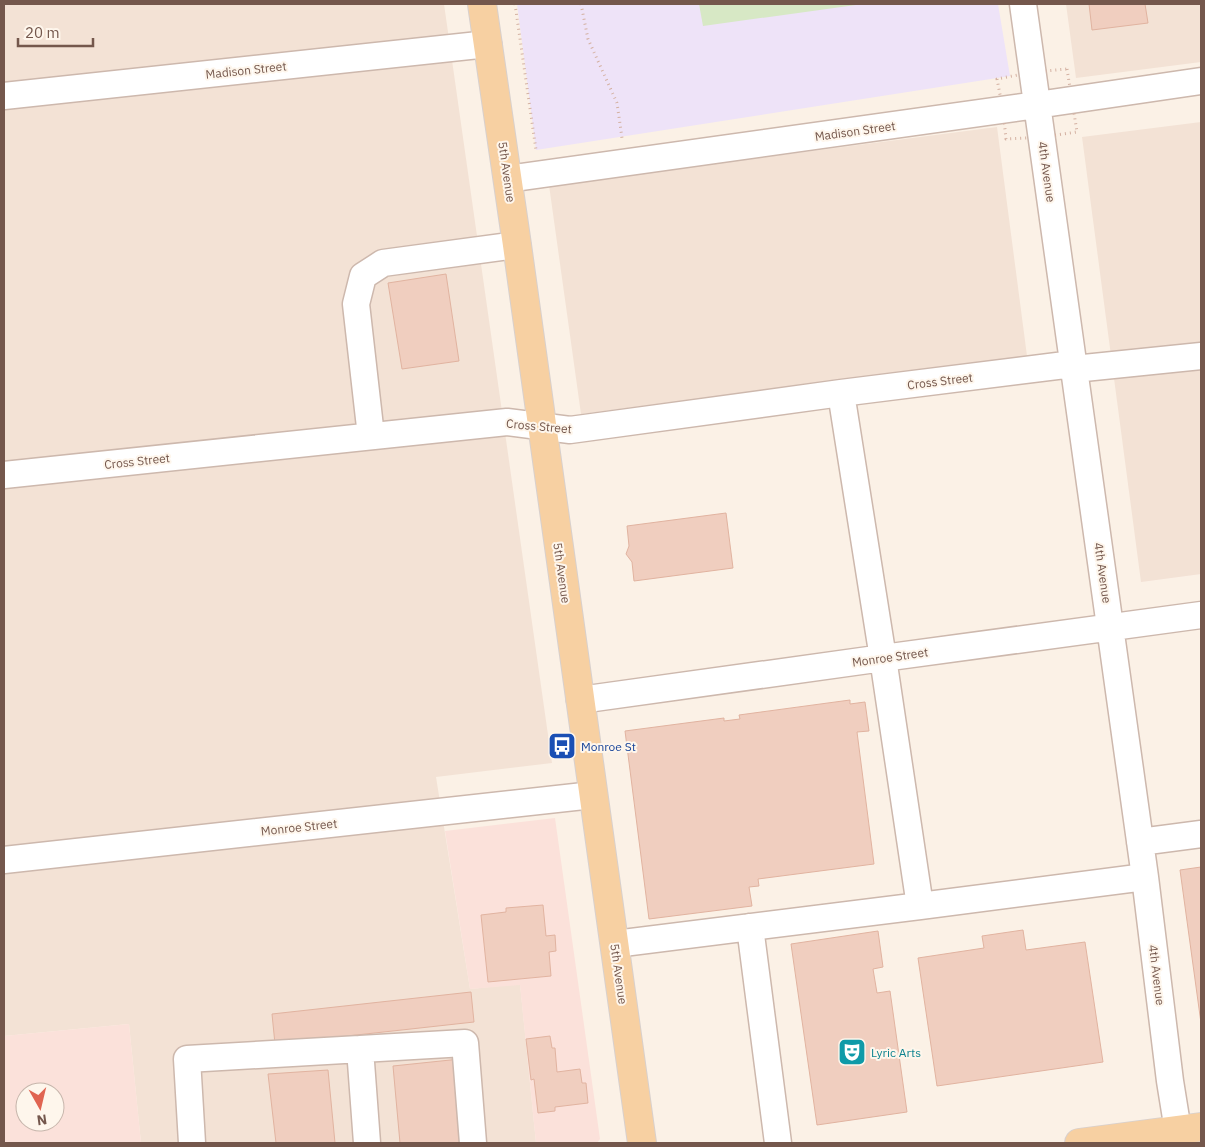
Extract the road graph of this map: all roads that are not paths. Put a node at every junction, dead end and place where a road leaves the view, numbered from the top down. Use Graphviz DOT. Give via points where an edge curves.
graph roads {
  1 [pos="482,4"];
  2 [pos="1024,4"];
  3 [pos="488,44"];
  4 [pos="1201,81"];
  5 [pos="4,96"];
  6 [pos="1037,105"];
  7 [pos="508,179"];
  8 [pos="517,245"];
  9 [pos="1201,356"];
  10 [pos="1073,367"];
  11 [pos="841,393"];
  12 [pos="541,427"];
  13 [pos="371,436"];
  14 [pos="4,475"];
  15 [pos="1201,615"];
  16 [pos="1110,627"];
  17 [pos="883,658"];
  18 [pos="580,700"];
  19 [pos="593,795"];
  20 [pos="1201,834"];
  21 [pos="1140,842"];
  22 [pos="4,860"];
  23 [pos="1145,877"];
  24 [pos="920,906"];
  25 [pos="750,927"];
  26 [pos="615,944"];
  27 [pos="360,1049"];
  28 [pos="1186,1134"];
  29 [pos="192,1143"];
  30 [pos="367,1143"];
  31 [pos="473,1143"];
  32 [pos="642,1143"];
  33 [pos="778,1143"];
  34 [pos="1079,1143"];
  1 -- 3 [label="main road, 5th Avenue"];
  2 -- 6 [label="street, 4th Avenue"];
  3 -- 5 [label="street, Madison Street"];
  3 -- 7 [label="main road, 5th Avenue"];
  4 -- 6 [label="street, Madison Street"];
  6 -- 7 [label="street, Madison Street"];
  6 -- 10 [label="street, 4th Avenue"];
  7 -- 8 [label="main road, 5th Avenue"];
  8 -- 12 [label="main road, 5th Avenue"];
  8 -- 13 [label="street" via="383,262 363,276 356,304"];
  9 -- 10 [label="street, Cross Street"];
  10 -- 11 [label="street, Cross Street"];
  10 -- 16 [label="street, 4th Avenue"];
  11 -- 12 [label="street, Cross Street" via="570,430"];
  11 -- 17 [label="street"];
  12 -- 13 [label="street, Cross Street" via="507,422"];
  12 -- 18 [label="main road, 5th Avenue"];
  13 -- 14 [label="street, Cross Street"];
  15 -- 16 [label="street, Monroe Street"];
  16 -- 17 [label="street, Monroe Street"];
  16 -- 21 [label="street, 4th Avenue"];
  17 -- 18 [label="street, Monroe Street"];
  17 -- 24 [label="street"];
  18 -- 19 [label="main road, 5th Avenue"];
  19 -- 22 [label="street, Monroe Street"];
  19 -- 26 [label="main road, 5th Avenue"];
  20 -- 21 [label="street"];
  21 -- 23 [label="street, 4th Avenue"];
  23 -- 24 [label="street"];
  23 -- 28 [label="street, 4th Avenue" via="1170,1081"];
  24 -- 25 [label="street"];
  25 -- 26 [label="street"];
  25 -- 33 [label="street"];
  26 -- 32 [label="main road, 5th Avenue"];
  27 -- 29 [label="street" via="187,1059"];
  27 -- 30 [label="street"];
  27 -- 31 [label="street" via="465,1043"];
  28 -- 34 [label="main road"];
}
